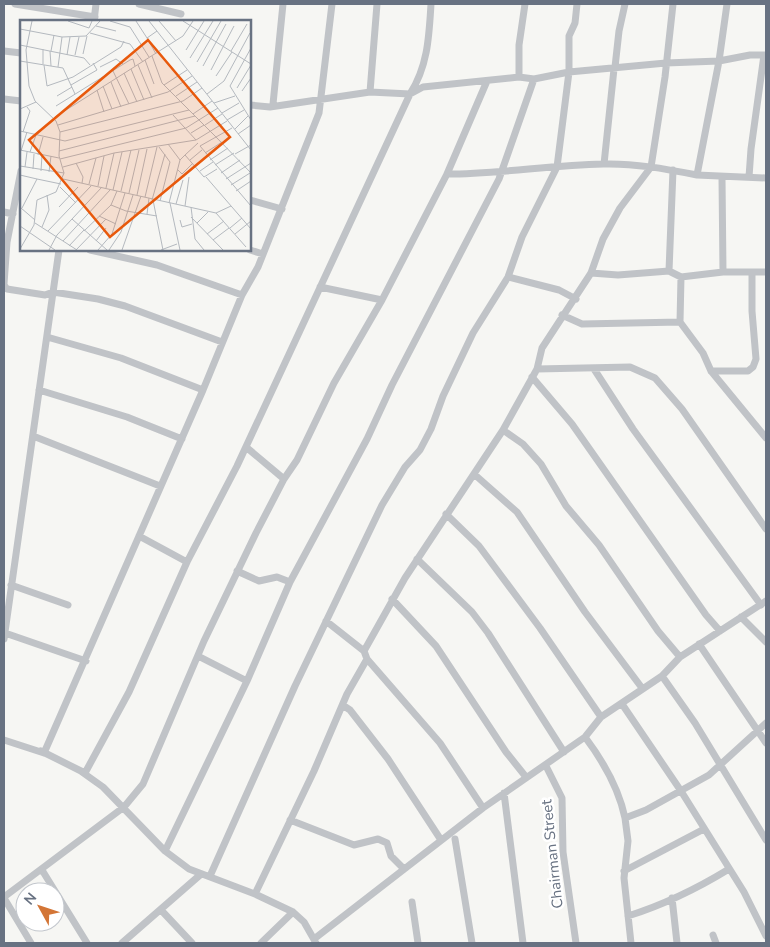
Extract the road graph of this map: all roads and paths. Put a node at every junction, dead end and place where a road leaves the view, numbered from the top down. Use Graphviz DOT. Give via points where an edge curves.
graph roads {
  1 [pos="14,4"];
  2 [pos="96,4"];
  3 [pos="139,4"];
  4 [pos="283,4"];
  5 [pos="332,4"];
  6 [pos="377,4"];
  7 [pos="431,4"];
  8 [pos="525,4"];
  9 [pos="578,4"];
  10 [pos="625,4"];
  11 [pos="672,4"];
  12 [pos="727,4"];
  13 [pos="181,14"];
  14 [pos="94,19"];
  15 [pos="4,51"];
  16 [pos="20,53"];
  17 [pos="765,55"];
  18 [pos="719,61"];
  19 [pos="666,62"];
  20 [pos="615,68"];
  21 [pos="568,72"];
  22 [pos="519,77"];
  23 [pos="534,78"];
  24 [pos="487,81"];
  25 [pos="370,92"];
  26 [pos="410,94"];
  27 [pos="4,99"];
  28 [pos="322,100"];
  29 [pos="20,101"];
  30 [pos="273,104"];
  31 [pos="251,105"];
  32 [pos="604,164"];
  33 [pos="557,167"];
  34 [pos="651,167"];
  35 [pos="673,170"];
  36 [pos="500,173"];
  37 [pos="447,174"];
  38 [pos="20,176"];
  39 [pos="697,176"];
  40 [pos="749,177"];
  41 [pos="722,178"];
  42 [pos="766,178"];
  43 [pos="251,200"];
  44 [pos="282,209"];
  45 [pos="4,212"];
  46 [pos="13,214"];
  47 [pos="251,250"];
  48 [pos="59,251"];
  49 [pos="94,251"];
  50 [pos="264,254"];
  51 [pos="669,271"];
  52 [pos="723,272"];
  53 [pos="752,272"];
  54 [pos="766,272"];
  55 [pos="591,273"];
  56 [pos="508,277"];
  57 [pos="681,277"];
  58 [pos="4,284"];
  59 [pos="320,287"];
  60 [pos="53,292"];
  61 [pos="242,295"];
  62 [pos="576,299"];
  63 [pos="382,300"];
  64 [pos="562,315"];
  65 [pos="680,322"];
  66 [pos="47,337"];
  67 [pos="222,342"];
  68 [pos="538,369"];
  69 [pos="594,369"];
  70 [pos="711,371"];
  71 [pos="532,377"];
  72 [pos="39,390"];
  73 [pos="204,390"];
  74 [pos="503,430"];
  75 [pos="34,436"];
  76 [pos="766,438"];
  77 [pos="182,439"];
  78 [pos="246,447"];
  79 [pos="474,474"];
  80 [pos="284,480"];
  81 [pos="160,486"];
  82 [pos="446,514"];
  83 [pos="766,529"];
  84 [pos="139,536"];
  85 [pos="417,559"];
  86 [pos="187,562"];
  87 [pos="237,571"];
  88 [pos="290,582"];
  89 [pos="9,586"];
  90 [pos="392,599"];
  91 [pos="765,602"];
  92 [pos="68,605"];
  93 [pos="741,617"];
  94 [pos="326,621"];
  95 [pos="720,631"];
  96 [pos="4,636"];
  97 [pos="766,642"];
  98 [pos="699,644"];
  99 [pos="364,650"];
  100 [pos="198,656"];
  101 [pos="680,658"];
  102 [pos="367,660"];
  103 [pos="86,661"];
  104 [pos="662,676"];
  105 [pos="247,681"];
  106 [pos="642,688"];
  107 [pos="622,704"];
  108 [pos="344,706"];
  109 [pos="601,717"];
  110 [pos="766,723"];
  111 [pos="758,729"];
  112 [pos="584,737"];
  113 [pos="4,740"];
  114 [pos="766,743"];
  115 [pos="42,752"];
  116 [pos="564,752"];
  117 [pos="721,764"];
  118 [pos="546,766"];
  119 [pos="84,774"];
  120 [pos="526,777"];
  121 [pos="681,791"];
  122 [pos="504,793"];
  123 [pos="124,807"];
  124 [pos="483,808"];
  125 [pos="625,818"];
  126 [pos="290,820"];
  127 [pos="704,829"];
  128 [pos="455,838"];
  129 [pos="441,840"];
  130 [pos="766,840"];
  131 [pos="165,851"];
  132 [pos="404,869"];
  133 [pos="729,869"];
  134 [pos="42,870"];
  135 [pos="624,871"];
  136 [pos="200,875"];
  137 [pos="210,876"];
  138 [pos="255,894"];
  139 [pos="4,897"];
  140 [pos="672,898"];
  141 [pos="412,902"];
  142 [pos="161,910"];
  143 [pos="293,912"];
  144 [pos="628,916"];
  145 [pos="713,935"];
  146 [pos="766,936"];
  147 [pos="315,941"];
  148 [pos="31,943"];
  149 [pos="87,943"];
  150 [pos="122,943"];
  151 [pos="192,943"];
  152 [pos="260,943"];
  153 [pos="418,943"];
  154 [pos="472,943"];
  155 [pos="523,943"];
  156 [pos="576,943"];
  157 [pos="631,943"];
  158 [pos="676,943"];
  159 [pos="716,943"];
  1 -- 14 [label="street"];
  2 -- 14 [label="street"];
  3 -- 13 [label="street"];
  4 -- 30 [label="street"];
  5 -- 28 [label="street"];
  6 -- 25 [label="street"];
  7 -- 26 [label="street" via="425,62"];
  8 -- 22 [label="street" via="519,45"];
  9 -- 21 [label="street" via="569,36"];
  10 -- 20 [label="street"];
  11 -- 19 [label="street"];
  12 -- 18 [label="street"];
  15 -- 16 [label="street"];
  17 -- 18 [label="street"];
  17 -- 40 [label="street"];
  18 -- 19 [label="street"];
  18 -- 39 [label="street"];
  19 -- 20 [label="street"];
  19 -- 34 [label="street"];
  20 -- 21 [label="street"];
  20 -- 32 [label="street"];
  21 -- 23 [label="street"];
  21 -- 33 [label="street"];
  22 -- 23 [label="street"];
  22 -- 24 [label="street"];
  23 -- 36 [label="street"];
  24 -- 26 [label="street" via="424,87"];
  24 -- 37 [label="street"];
  25 -- 26 [label="street"];
  25 -- 28 [label="street"];
  26 -- 59 [label="street"];
  27 -- 29 [label="street"];
  28 -- 30 [label="street"];
  28 -- 44 [label="street"];
  30 -- 31 [label="street" via="270,107"];
  32 -- 33 [label="street"];
  32 -- 34 [label="street"];
  33 -- 36 [label="street"];
  33 -- 56 [label="street" via="522,237"];
  34 -- 35 [label="street"];
  34 -- 55 [label="street" via="620,208 603,239"];
  35 -- 39 [label="street"];
  35 -- 51 [label="street"];
  36 -- 37 [label="street"];
  36 -- 88 [label="street" via="367,439"];
  37 -- 63 [label="street"];
  38 -- 46 [label="street"];
  39 -- 41 [label="street"];
  40 -- 41 [label="street"];
  40 -- 42 [label="street"];
  41 -- 52 [label="street"];
  43 -- 44 [label="street"];
  44 -- 50 [label="street"];
  45 -- 46 [label="street"];
  46 -- 58 [label="street"];
  47 -- 50 [label="street"];
  48 -- 60 [label="street"];
  49 -- 61 [label="street" via="157,265"];
  50 -- 61 [label="street"];
  51 -- 55 [label="street" via="618,275"];
  51 -- 57 [label="street"];
  52 -- 53 [label="street"];
  52 -- 57 [label="street"];
  53 -- 54 [label="street"];
  53 -- 70 [label="street" via="756,359 753,367 748,371"];
  55 -- 62 [label="street"];
  56 -- 62 [label="street" via="559,290"];
  56 -- 94 [label="street" via="473,333 420,450 405,467 382,505"];
  57 -- 65 [label="street"];
  58 -- 60 [label="street" via="7,289 45,295"];
  59 -- 63 [label="street"];
  59 -- 78 [label="street"];
  60 -- 66 [label="street"];
  60 -- 67 [label="street" via="125,306"];
  61 -- 67 [label="street"];
  62 -- 64 [label="street"];
  63 -- 80 [label="street"];
  64 -- 65 [label="street" via="582,324"];
  64 -- 68 [label="street" via="542,348"];
  65 -- 70 [label="street" via="703,353"];
  66 -- 72 [label="street"];
  66 -- 73 [label="street" via="122,358"];
  67 -- 73 [label="street"];
  68 -- 69 [label="street"];
  68 -- 71 [label="street"];
  69 -- 83 [label="street" via="630,367 655,378 682,409"];
  69 -- 91 [label="street" via="633,429"];
  70 -- 76 [label="street"];
  71 -- 74 [label="street"];
  71 -- 95 [label="street" via="572,424"];
  72 -- 75 [label="street"];
  72 -- 77 [label="street" via="127,417"];
  73 -- 77 [label="street"];
  74 -- 79 [label="street"];
  74 -- 101 [label="street" via="523,444 541,464 566,506 599,544"];
  75 -- 81 [label="street"];
  75 -- 89 [label="street"];
  77 -- 81 [label="street"];
  78 -- 80 [label="street"];
  78 -- 86 [label="street"];
  79 -- 82 [label="street"];
  79 -- 106 [label="street" via="517,512"];
  80 -- 87 [label="street"];
  81 -- 84 [label="street"];
  82 -- 85 [label="street"];
  82 -- 109 [label="street" via="479,546"];
  84 -- 86 [label="street"];
  84 -- 103 [label="street"];
  85 -- 90 [label="street"];
  85 -- 116 [label="street" via="472,612 488,633"];
  86 -- 119 [label="street" via="128,692"];
  87 -- 88 [label="street" via="259,581 277,577"];
  87 -- 100 [label="street"];
  88 -- 105 [label="street"];
  89 -- 92 [label="street"];
  89 -- 96 [label="street"];
  90 -- 99 [label="street"];
  90 -- 120 [label="street" via="436,646"];
  91 -- 93 [label="street"];
  93 -- 95 [label="street"];
  93 -- 97 [label="street"];
  94 -- 99 [label="street"];
  94 -- 137 [label="street"];
  95 -- 98 [label="street"];
  96 -- 103 [label="street"];
  98 -- 101 [label="street"];
  98 -- 111 [label="street"];
  99 -- 102 [label="street"];
  100 -- 105 [label="street"];
  100 -- 123 [label="street" via="143,784"];
  101 -- 104 [label="street"];
  102 -- 108 [label="street" via="347,694"];
  102 -- 124 [label="street" via="440,743"];
  103 -- 115 [label="street"];
  104 -- 106 [label="street"];
  104 -- 117 [label="street"];
  105 -- 131 [label="street"];
  106 -- 107 [label="street"];
  107 -- 109 [label="street"];
  107 -- 121 [label="street"];
  108 -- 126 [label="street"];
  108 -- 129 [label="street" via="388,759"];
  109 -- 112 [label="street"];
  110 -- 111 [label="street"];
  111 -- 114 [label="street"];
  111 -- 117 [label="street"];
  112 -- 116 [label="street"];
  112 -- 125 [label="street" via="619,796"];
  113 -- 115 [label="street"];
  115 -- 119 [label="street" via="68,762"];
  116 -- 118 [label="street"];
  117 -- 121 [label="street"];
  117 -- 130 [label="street"];
  118 -- 120 [label="street"];
  118 -- 156 [label="street, Chairman Street" via="562,798 563,852"];
  119 -- 123 [label="street"];
  120 -- 122 [label="street"];
  121 -- 125 [label="street"];
  121 -- 127 [label="street"];
  122 -- 124 [label="street"];
  122 -- 155 [label="street"];
  123 -- 131 [label="street"];
  123 -- 134 [label="street" via="69,846"];
  124 -- 129 [label="street"];
  125 -- 135 [label="street" via="628,841"];
  126 -- 132 [label="street" via="354,845 380,840 387,843 391,856"];
  126 -- 138 [label="street"];
  127 -- 133 [label="street"];
  127 -- 135 [label="street"];
  128 -- 154 [label="street"];
  129 -- 132 [label="street"];
  131 -- 136 [label="street"];
  132 -- 147 [label="street"];
  133 -- 140 [label="street"];
  133 -- 146 [label="street"];
  134 -- 139 [label="street"];
  134 -- 149 [label="street"];
  135 -- 144 [label="street"];
  136 -- 137 [label="street"];
  136 -- 142 [label="street"];
  137 -- 138 [label="street"];
  138 -- 143 [label="street"];
  139 -- 148 [label="street"];
  140 -- 144 [label="street"];
  140 -- 158 [label="street"];
  141 -- 153 [label="street"];
  142 -- 150 [label="street"];
  142 -- 151 [label="street"];
  143 -- 147 [label="street" via="304,922"];
  143 -- 152 [label="street"];
  144 -- 157 [label="street"];
  145 -- 159 [label="street"];
}
